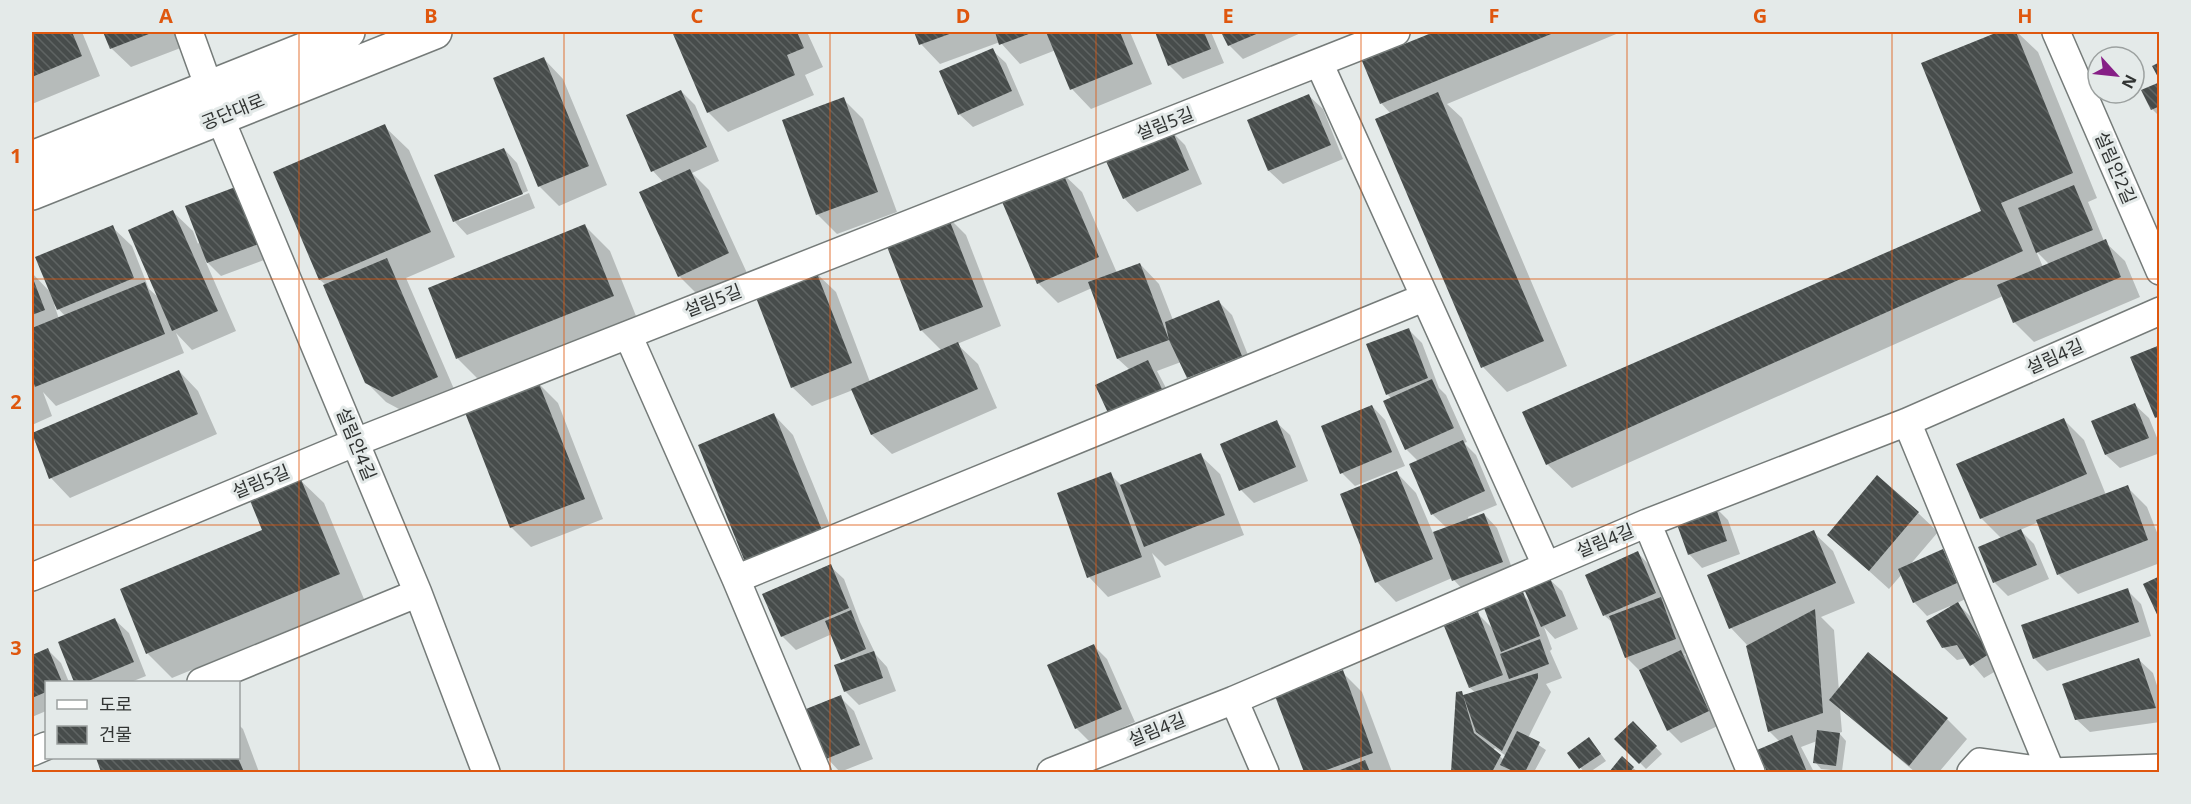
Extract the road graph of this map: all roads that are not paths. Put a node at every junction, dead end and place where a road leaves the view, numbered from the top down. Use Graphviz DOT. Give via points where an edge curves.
graph roads {
  1 [pos="189,32"];
  2 [pos="348,32"];
  3 [pos="435,32"];
  4 [pos="1396,32"];
  5 [pos="2056,32"];
  6 [pos="1319,63"];
  7 [pos="208,88"];
  8 [pos="220,118"];
  9 [pos="32,158"];
  10 [pos="32,193"];
  11 [pos="2160,271"];
  12 [pos="1423,298"];
  13 [pos="2160,311"];
  14 [pos="628,335"];
  15 [pos="1906,422"];
  16 [pos="356,442"];
  17 [pos="1647,524"];
  18 [pos="1546,565"];
  19 [pos="32,577"];
  20 [pos="736,579"];
  21 [pos="418,593"];
  22 [pos="203,681"];
  23 [pos="1234,700"];
  24 [pos="2160,768"];
  25 [pos="486,772"];
  26 [pos="817,772"];
  27 [pos="1051,772"];
  28 [pos="1265,772"];
  29 [pos="1751,772"];
  30 [pos="1971,772"];
  31 [pos="2051,772"];
  1 -- 7 [label="street, 설림안4길"];
  2 -- 7 [label="street, 공단대로"];
  3 -- 8 [label="street, 공단대로"];
  4 -- 6 [label="street, 설림5길"];
  5 -- 11 [label="street, 설림안2길"];
  6 -- 12 [label="street"];
  6 -- 14 [label="street, 설림5길"];
  7 -- 8 [label="street, 설림안4길"];
  7 -- 9 [label="street, 공단대로"];
  8 -- 10 [label="street, 공단대로"];
  8 -- 16 [label="street, 설림안4길"];
  12 -- 18 [label="street"];
  12 -- 20 [label="street"];
  13 -- 15 [label="street, 설림4길"];
  14 -- 16 [label="street, 설림5길"];
  14 -- 20 [label="street"];
  15 -- 17 [label="street, 설림4길"];
  15 -- 31 [label="street"];
  16 -- 19 [label="street, 설림5길"];
  16 -- 21 [label="street, 설림안4길"];
  17 -- 18 [label="street, 설림4길"];
  17 -- 29 [label="street"];
  18 -- 23 [label="street, 설림4길"];
  20 -- 26 [label="street"];
  21 -- 22 [label="street"];
  21 -- 25 [label="street, 설림안4길"];
  23 -- 27 [label="street, 설림4길"];
  23 -- 28 [label="street"];
  24 -- 31 [label="street"];
  30 -- 31 [label="street" via="1980,762"];
}
